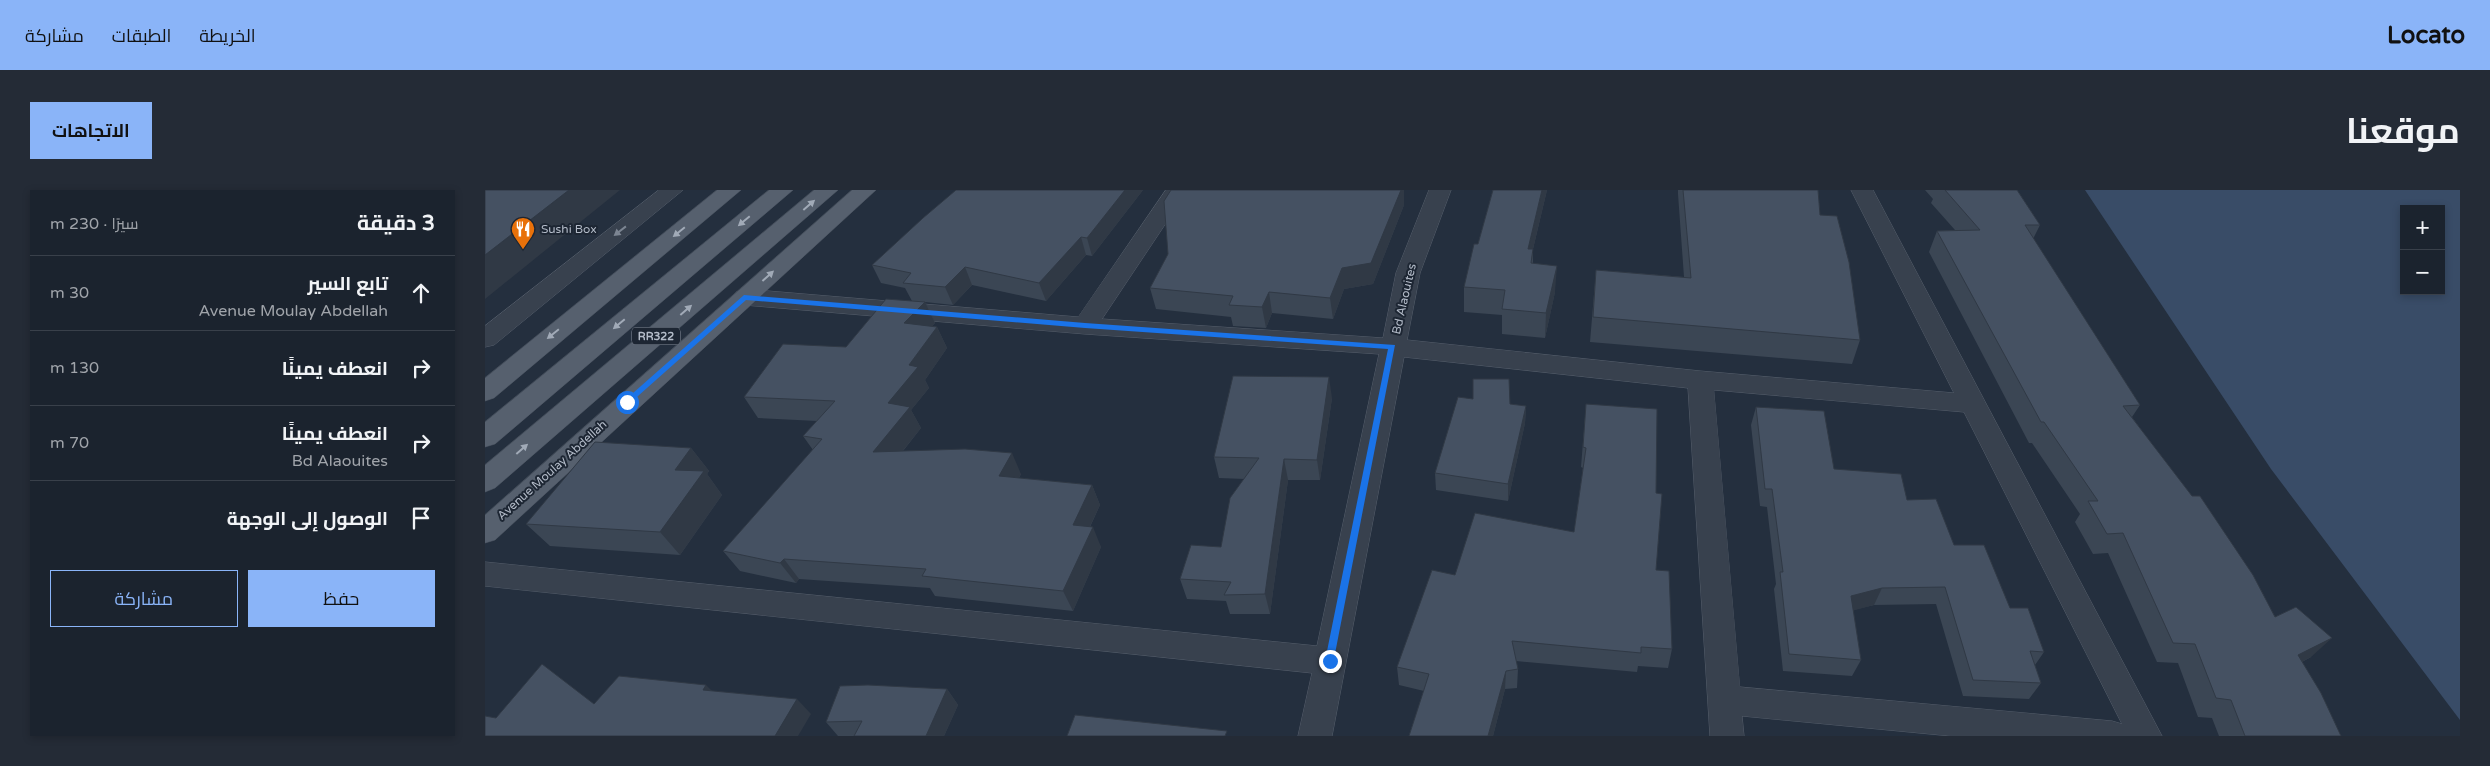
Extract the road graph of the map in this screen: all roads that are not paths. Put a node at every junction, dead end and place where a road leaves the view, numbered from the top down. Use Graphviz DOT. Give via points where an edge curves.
graph roads {
  1 [pos="672,190"];
  2 [pos="730,190"];
  3 [pos="782,190"];
  4 [pos="827,190"];
  5 [pos="865,190"];
  6 [pos="1177,190"];
  7 [pos="1440,190"];
  8 [pos="1862,190"];
  9 [pos="744,297"];
  10 [pos="1085,326"];
  11 [pos="485,339"];
  12 [pos="1393,347"];
  13 [pos="1700,380"];
  14 [pos="485,392"];
  15 [pos="1974,404"];
  16 [pos="485,437"];
  17 [pos="485,481"];
  18 [pos="485,532"];
  19 [pos="485,574"];
  20 [pos="1330,661"];
  21 [pos="1725,700"];
  22 [pos="1315,736"];
  23 [pos="1727,736"];
  24 [pos="2112,736"];
  25 [pos="2145,736"];
  1 -- 11 [label="street, one-way"];
  2 -- 14 [label="main road, one-way"];
  3 -- 16 [label="main road, RR322, one-way"];
  17 -- 4 [label="main road, RR322, one-way"];
  9 -- 5 [label="main road, Avenue Moulay Abdellah / RR322, one-way"];
  6 -- 10 [label="street"];
  7 -- 12 [label="street, Bd Alaouites" via="1408,273"];
  8 -- 15 [label="street"];
  9 -- 10 [label="street"];
  9 -- 18 [label="main road, Avenue Moulay Abdellah / RR322"];
  10 -- 12 [label="street"];
  12 -- 13 [label="street"];
  12 -- 20 [label="street, Bd Alaouites"];
  13 -- 15 [label="street"];
  13 -- 21 [label="street"];
  15 -- 25 [label="street"];
  19 -- 20 [label="street"];
  20 -- 22 [label="street, Bd Alaouites"];
  21 -- 23 [label="street"];
  21 -- 24 [label="street"];
}
